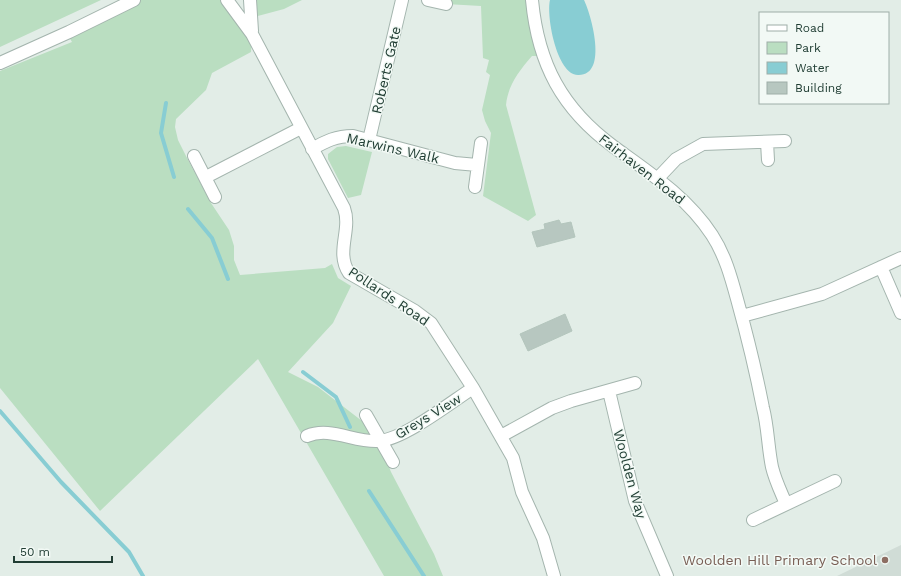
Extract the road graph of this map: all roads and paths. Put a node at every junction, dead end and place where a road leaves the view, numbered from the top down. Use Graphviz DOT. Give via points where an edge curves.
graph roads {
  1 [pos="134,0"];
  2 [pos="227,0"];
  3 [pos="250,0"];
  4 [pos="402,0"];
  5 [pos="428,0"];
  6 [pos="532,0"];
  7 [pos="446,4"];
  8 [pos="252,34"];
  9 [pos="0,63"];
  10 [pos="301,128"];
  11 [pos="369,140"];
  12 [pos="785,141"];
  13 [pos="767,142"];
  14 [pos="481,143"];
  15 [pos="312,148"];
  16 [pos="194,156"];
  17 [pos="768,160"];
  18 [pos="477,165"];
  19 [pos="206,177"];
  20 [pos="658,178"];
  21 [pos="475,188"];
  22 [pos="216,197"];
  23 [pos="901,258"];
  24 [pos="881,267"];
  25 [pos="901,313"];
  26 [pos="742,316"];
  27 [pos="635,383"];
  28 [pos="473,388"];
  29 [pos="609,391"];
  30 [pos="366,414"];
  31 [pos="307,436"];
  32 [pos="501,436"];
  33 [pos="382,440"];
  34 [pos="393,462"];
  35 [pos="835,482"];
  36 [pos="786,504"];
  37 [pos="753,520"];
  38 [pos="554,576"];
  39 [pos="667,576"];
  1 -- 9 [label="street"];
  2 -- 8 [label="street, Pollards Road"];
  3 -- 8 [label="street, Pollards Road"];
  4 -- 11 [label="street, Roberts Gate"];
  5 -- 7 [label="street"];
  6 -- 20 [label="street, Fairhaven Road" via="534,22 543,56 564,98 594,131"];
  8 -- 10 [label="street, Pollards Road"];
  10 -- 15 [label="street, Pollards Road"];
  10 -- 19 [label="street"];
  11 -- 15 [label="street, Marwins Walk" via="340,136"];
  11 -- 18 [label="street, Marwins Walk" via="455,163"];
  12 -- 13 [label="street"];
  13 -- 17 [label="street"];
  13 -- 20 [label="street" via="703,144 676,159"];
  14 -- 18 [label="street"];
  15 -- 28 [label="street, Pollards Road" via="348,218 343,248 344,266 349,273 415,310 431,323"];
  16 -- 19 [label="street"];
  18 -- 21 [label="street"];
  19 -- 22 [label="street"];
  20 -- 26 [label="street, Fairhaven Road" via="679,195 712,234 723,254"];
  23 -- 24 [label="street"];
  24 -- 25 [label="street"];
  24 -- 26 [label="street" via="815,296"];
  26 -- 36 [label="street, Fairhaven Road" via="764,408 772,468"];
  27 -- 29 [label="street"];
  28 -- 32 [label="street, Pollards Road"];
  28 -- 33 [label="street, Greys View" via="405,432"];
  29 -- 32 [label="street" via="552,408"];
  29 -- 39 [label="street, Woolden Way" via="634,501"];
  30 -- 33 [label="street, Greys View"];
  31 -- 33 [label="street" via="323,432 372,441"];
  32 -- 38 [label="street, Pollards Road" via="513,458 522,492 543,538"];
  33 -- 34 [label="street, Greys View"];
  35 -- 36 [label="street"];
  36 -- 37 [label="street"];
}
